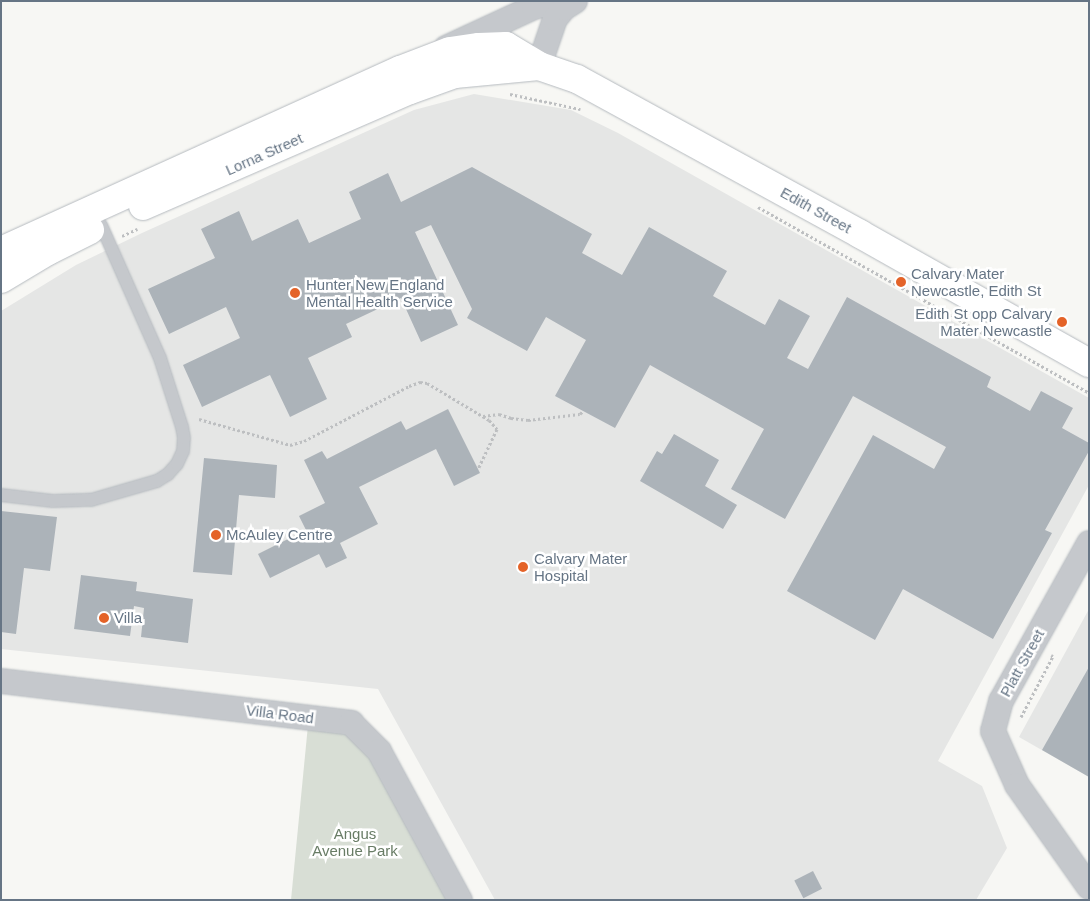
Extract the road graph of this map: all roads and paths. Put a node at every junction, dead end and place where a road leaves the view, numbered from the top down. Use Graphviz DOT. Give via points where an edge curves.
graph roads {
  1 [pos="560,1"];
  2 [pos="575,1"];
  3 [pos="539,66"];
  4 [pos="400,70"];
  5 [pos="508,93"];
  6 [pos="582,109"];
  7 [pos="751,204"];
  8 [pos="101,224"];
  9 [pos="1,251"];
  10 [pos="1,279"];
  11 [pos="1089,363"];
  12 [pos="1089,393"];
  13 [pos="582,410"];
  14 [pos="482,416"];
  15 [pos="200,419"];
  16 [pos="478,469"];
  17 [pos="1,495"];
  18 [pos="1089,543"];
  19 [pos="1053,656"];
  20 [pos="1,681"];
  21 [pos="1018,721"];
  22 [pos="1089,887"];
  23 [pos="460,900"];
  1 -- 4 [label="street, Lorna Street" via="534,7"];
  2 -- 3 [label="street" via="555,19"];
  3 -- 4 [label="main road, Lorna Street" via="506,46 498,45 450,51"];
  3 -- 8 [label="main road, Lorna Street" via="455,74 410,90"];
  3 -- 11 [label="main road, Edith Street" via="577,79"];
  4 -- 9 [label="main road, Lorna Street"];
  5 -- 6 [label="path"];
  7 -- 12 [label="path"];
  8 -- 10 [label="main road, Lorna Street"];
  8 -- 17 [label="lane" via="160,358 182,427 183,451 177,464 157,481 91,500"];
  13 -- 14 [label="path" via="580,414 528,420 499,414"];
  14 -- 15 [label="path" via="420,382 304,441 290,445"];
  14 -- 16 [label="path" via="498,429"];
  18 -- 22 [label="street, Platt Street" via="1001,701 993,732 1017,785"];
  19 -- 21 [label="path"];
  20 -- 23 [label="street, Villa Road" via="351,723 379,751"];
}
